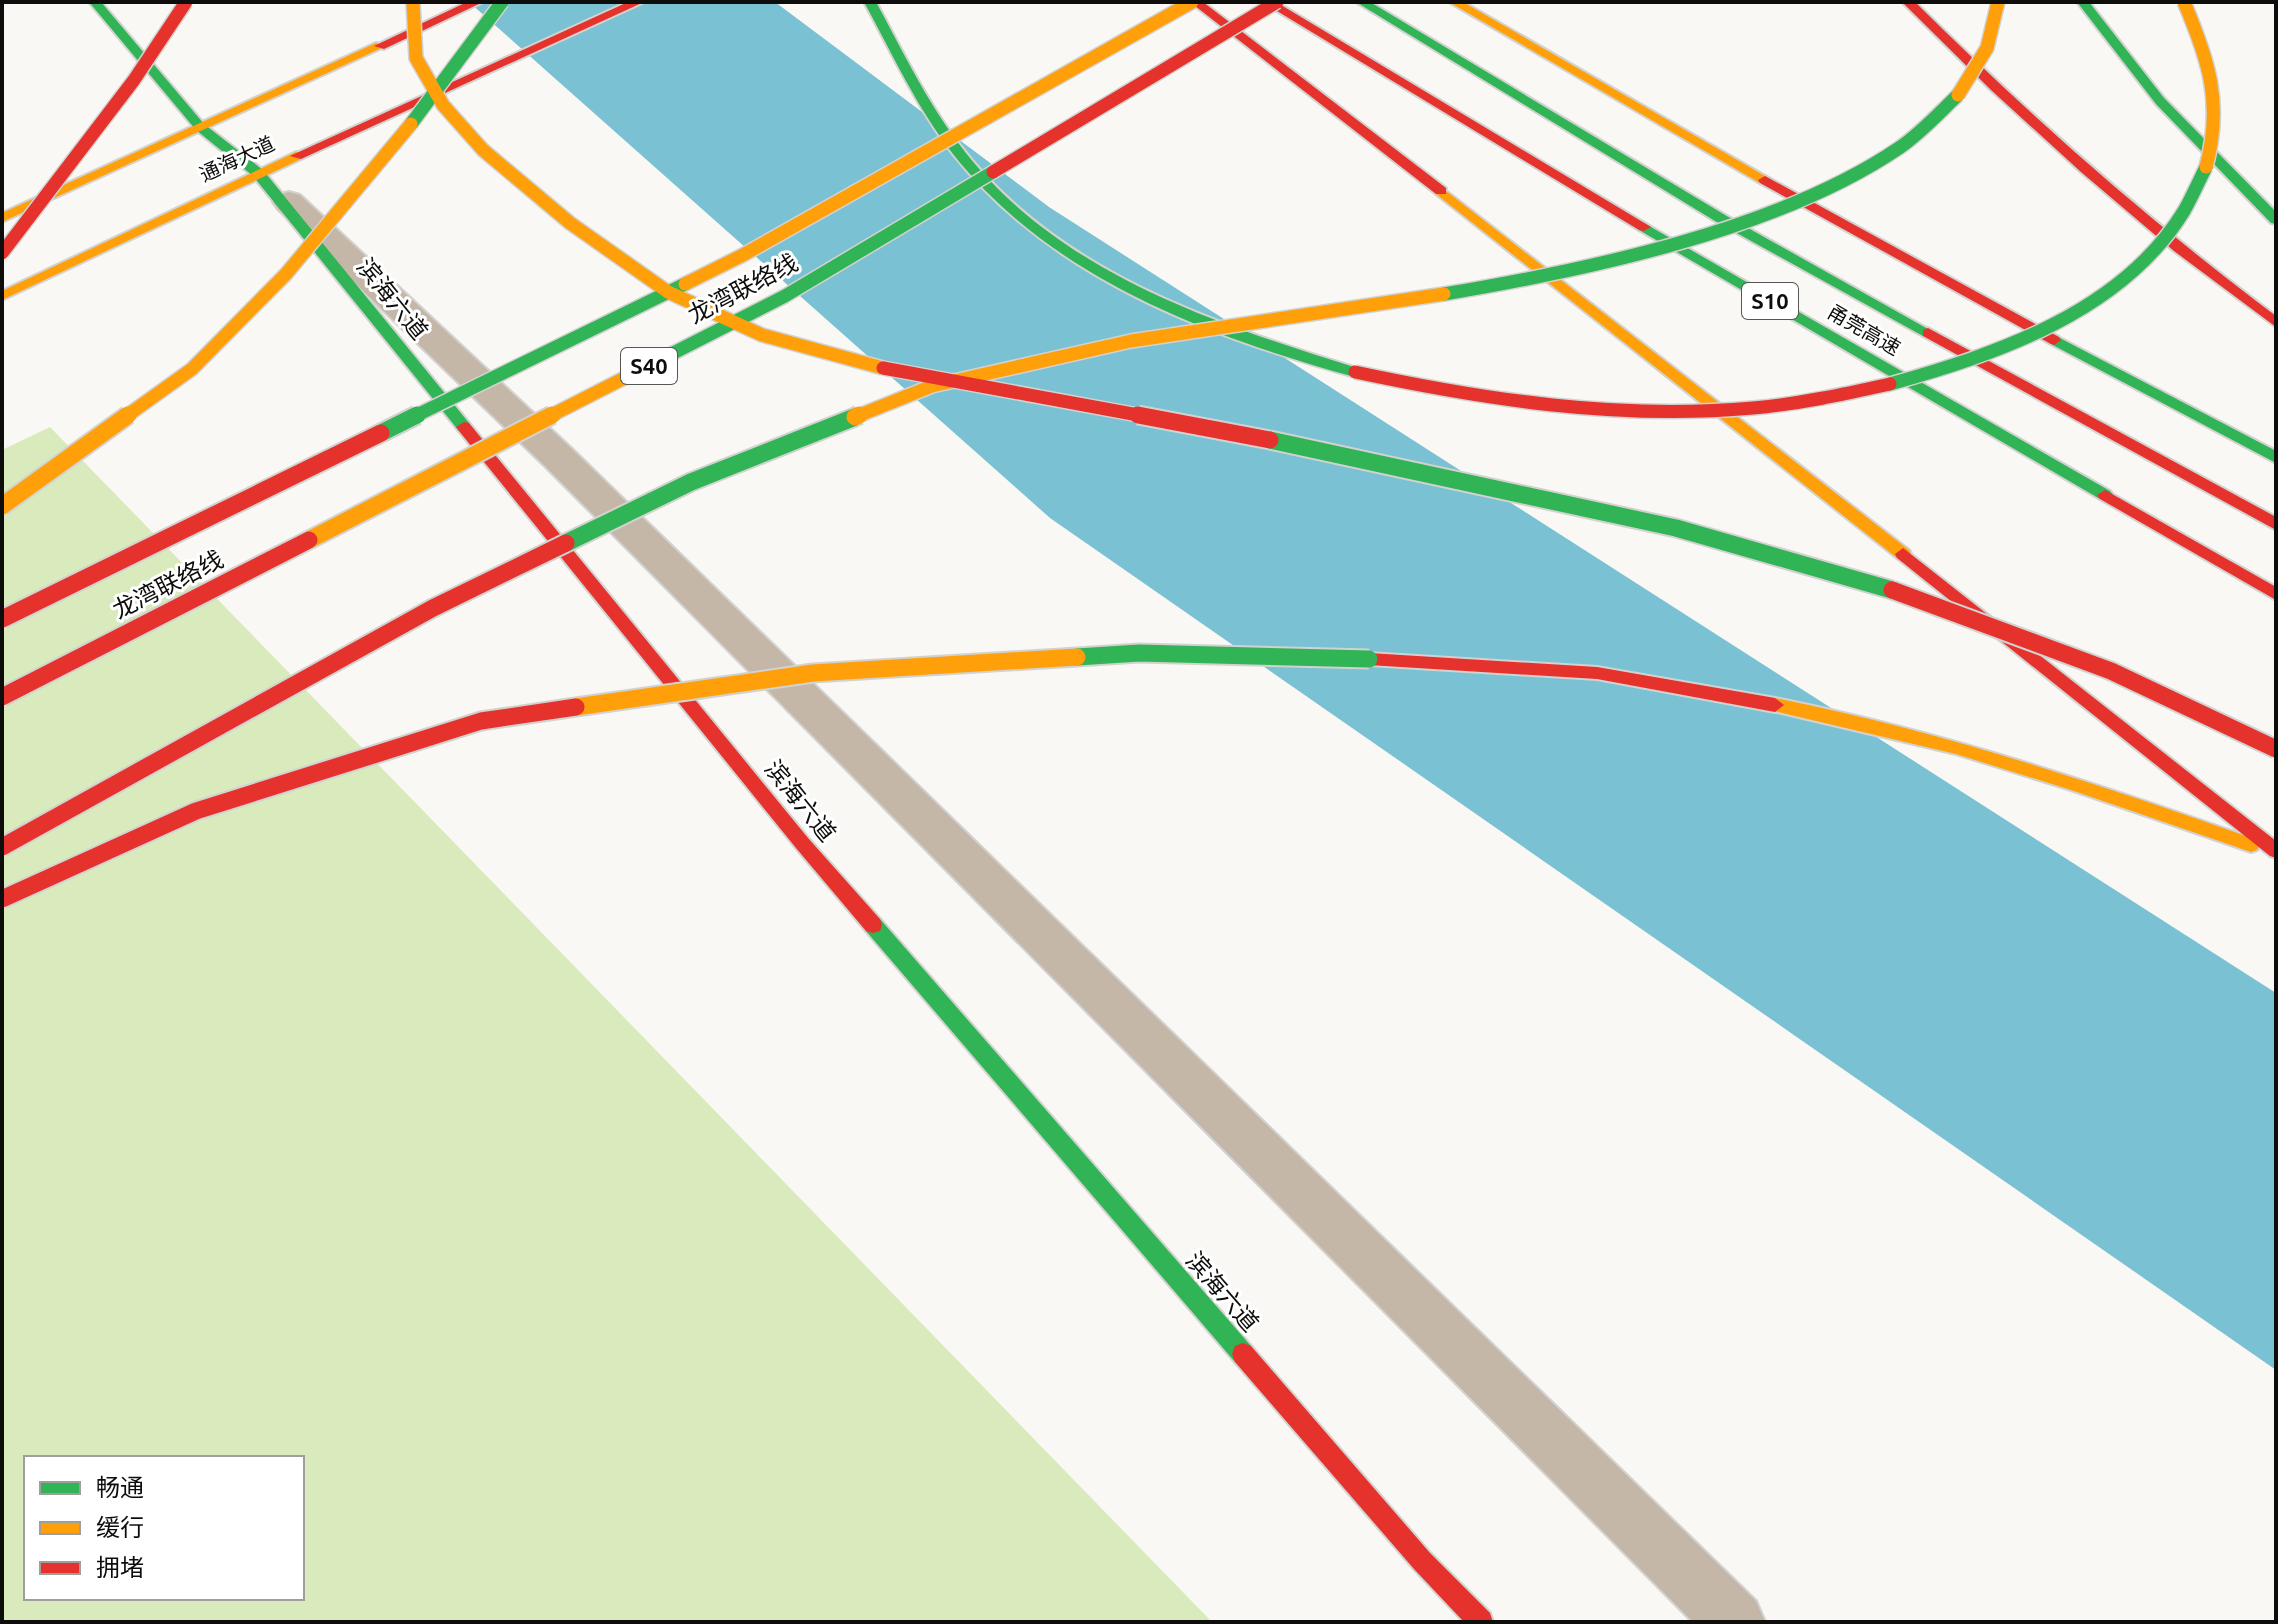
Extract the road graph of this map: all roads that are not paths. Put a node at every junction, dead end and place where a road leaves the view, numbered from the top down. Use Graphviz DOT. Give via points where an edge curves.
graph roads {
  1 [pos="95,2"];
  2 [pos="186,2"];
  3 [pos="413,2"];
  4 [pos="477,2"];
  5 [pos="502,2"];
  6 [pos="638,2"];
  7 [pos="870,2"];
  8 [pos="1194,2"];
  9 [pos="1268,2"];
  10 [pos="1277,2"];
  11 [pos="1362,2"];
  12 [pos="1455,2"];
  13 [pos="1908,2"];
  14 [pos="1998,2"];
  15 [pos="2083,2"];
  16 [pos="2184,2"];
  17 [pos="200,127"];
  18 [pos="258,173"];
  19 [pos="2,218"];
  20 [pos="2276,220"];
  21 [pos="2,253"];
  22 [pos="2,296"];
  23 [pos="2276,323"];
  24 [pos="2276,458"];
  25 [pos="2,506"];
  26 [pos="2276,524"];
  27 [pos="2276,594"];
  28 [pos="2,619"];
  29 [pos="2,697"];
  30 [pos="2276,749"];
  31 [pos="2,847"];
  32 [pos="2276,852"];
  33 [pos="2,899"];
  34 [pos="1481,1622"];
  35 [pos="1735,1622"];
  1 -- 17 [label="main road, 滨海六道"];
  2 -- 21 [label="main road, bridge" via="134,80"];
  3 -- 30 [label="main road, bridge" via="416,58 443,105 483,150 570,223 668,292 762,335 870,366 1323,450 1676,528 1892,590 2111,671"];
  4 -- 17 [label="main road, 通海大道"];
  5 -- 25 [label="main road, bridge" via="401,138 286,274 192,369"];
  6 -- 18 [label="main road, 通海大道"];
  7 -- 16 [label="main road, bridge" via="929,109 967,161 1061,253 1128,293 1232,335 1355,372 1482,399 1613,412 1728,411 1829,398 1938,371 2022,340 2109,293 2159,249 2197,197 2213,146 2216,95"];
  8 -- 28 [label="main road, 龙湾联络线 / S40, bridge" via="743,255"];
  8 -- 32 [label="main road" via="1606,317"];
  9 -- 27 [label="main road, 甬莞高速 / S10, bridge" via="1682,250"];
  10 -- 29 [label="main road, 龙湾联络线 / S40, bridge" via="785,296"];
  11 -- 26 [label="main road, 甬莞高速 / S10, bridge" via="1720,218"];
  12 -- 24 [label="main road" via="1687,139"];
  13 -- 23 [label="main road, bridge" via="1998,95 2114,199"];
  14 -- 31 [label="main road, bridge" via="1987,48 1961,92 1918,134 1865,169 1777,210 1650,250 1485,288 1131,341 932,386 691,482 446,602"];
  15 -- 20 [label="main road" via="2160,101"];
  17 -- 18 [label="main road, 滨海六道"];
  17 -- 19 [label="main road, 通海大道"];
  18 -- 22 [label="main road, 通海大道"];
  18 -- 34 [label="main road, 滨海六道" via="802,843 1422,1561"];
  18 -- 35 [label="street" via="558,457"];
  32 -- 33 [label="main road, bridge" via="2066,780 1825,714 1597,673 1369,659 1139,653 813,673 481,721 196,811"];
}
